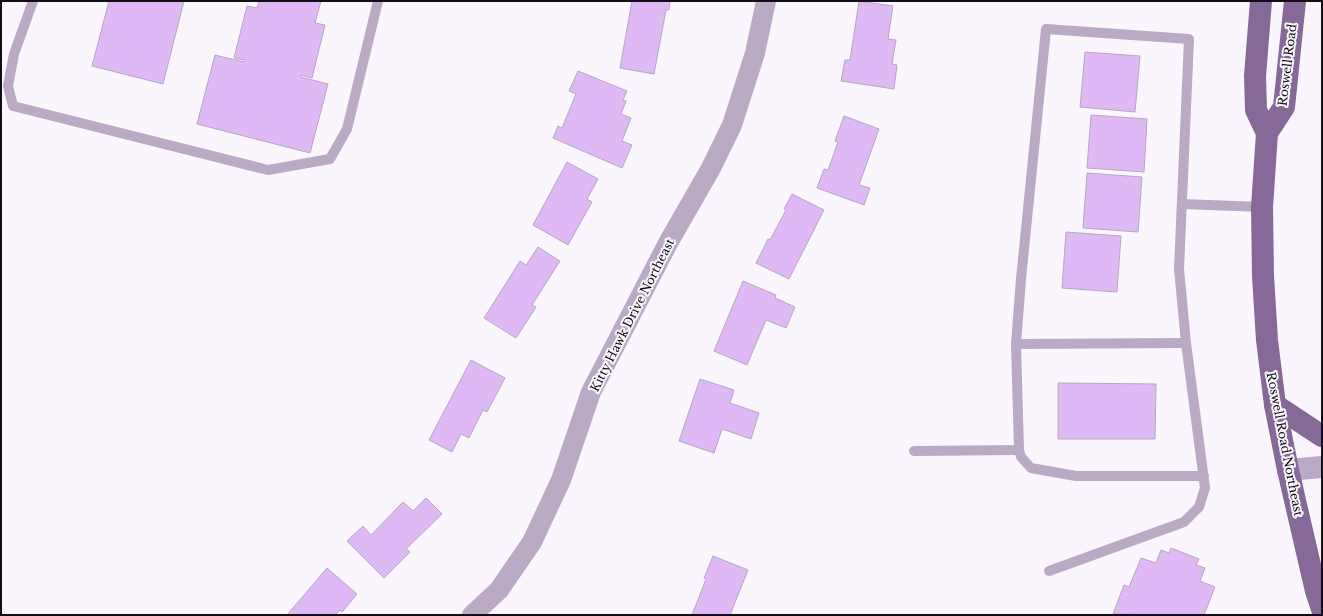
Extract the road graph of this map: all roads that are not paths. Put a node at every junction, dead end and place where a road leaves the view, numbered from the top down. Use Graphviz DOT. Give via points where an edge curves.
graph roads {
  1 [pos="33,1"];
  2 [pos="378,1"];
  3 [pos="766,1"];
  4 [pos="1261,1"];
  5 [pos="1294,1"];
  6 [pos="1267,133"];
  7 [pos="1182,204"];
  8 [pos="1262,207"];
  9 [pos="1186,343"];
  10 [pos="1016,344"];
  11 [pos="1275,405"];
  12 [pos="1322,436"];
  13 [pos="1019,450"];
  14 [pos="914,451"];
  15 [pos="1322,467"];
  16 [pos="1288,470"];
  17 [pos="1204,476"];
  18 [pos="1048,571"];
  19 [pos="1322,609"];
  20 [pos="472,615"];
  1 -- 2 [label="lane" via="14,54 8,86 13,106 268,170 330,159 347,129"];
  3 -- 20 [label="street, Kitty Hawk Drive Northeast" via="755,53 732,125 712,168 668,243 591,392 561,480 532,542 499,590"];
  4 -- 6 [label="main road" via="1255,76 1256,110"];
  5 -- 6 [label="main road, Roswell Road" via="1284,107"];
  6 -- 8 [label="main road, Roswell Road Northeast"];
  7 -- 8 [label="lane"];
  7 -- 9 [label="lane" via="1179,269"];
  7 -- 10 [label="lane" via="1189,39 1046,29"];
  8 -- 11 [label="main road, Roswell Road Northeast" via="1267,340"];
  9 -- 10 [label="lane"];
  9 -- 17 [label="lane"];
  10 -- 13 [label="lane"];
  11 -- 12 [label="main road"];
  11 -- 16 [label="main road, Roswell Road Northeast"];
  13 -- 14 [label="lane"];
  13 -- 17 [label="lane" via="1021,457 1031,468 1076,476"];
  15 -- 16 [label="street"];
  16 -- 19 [label="main road, Roswell Road Northeast"];
  17 -- 18 [label="lane" via="1205,488 1199,507 1184,522"];
}
